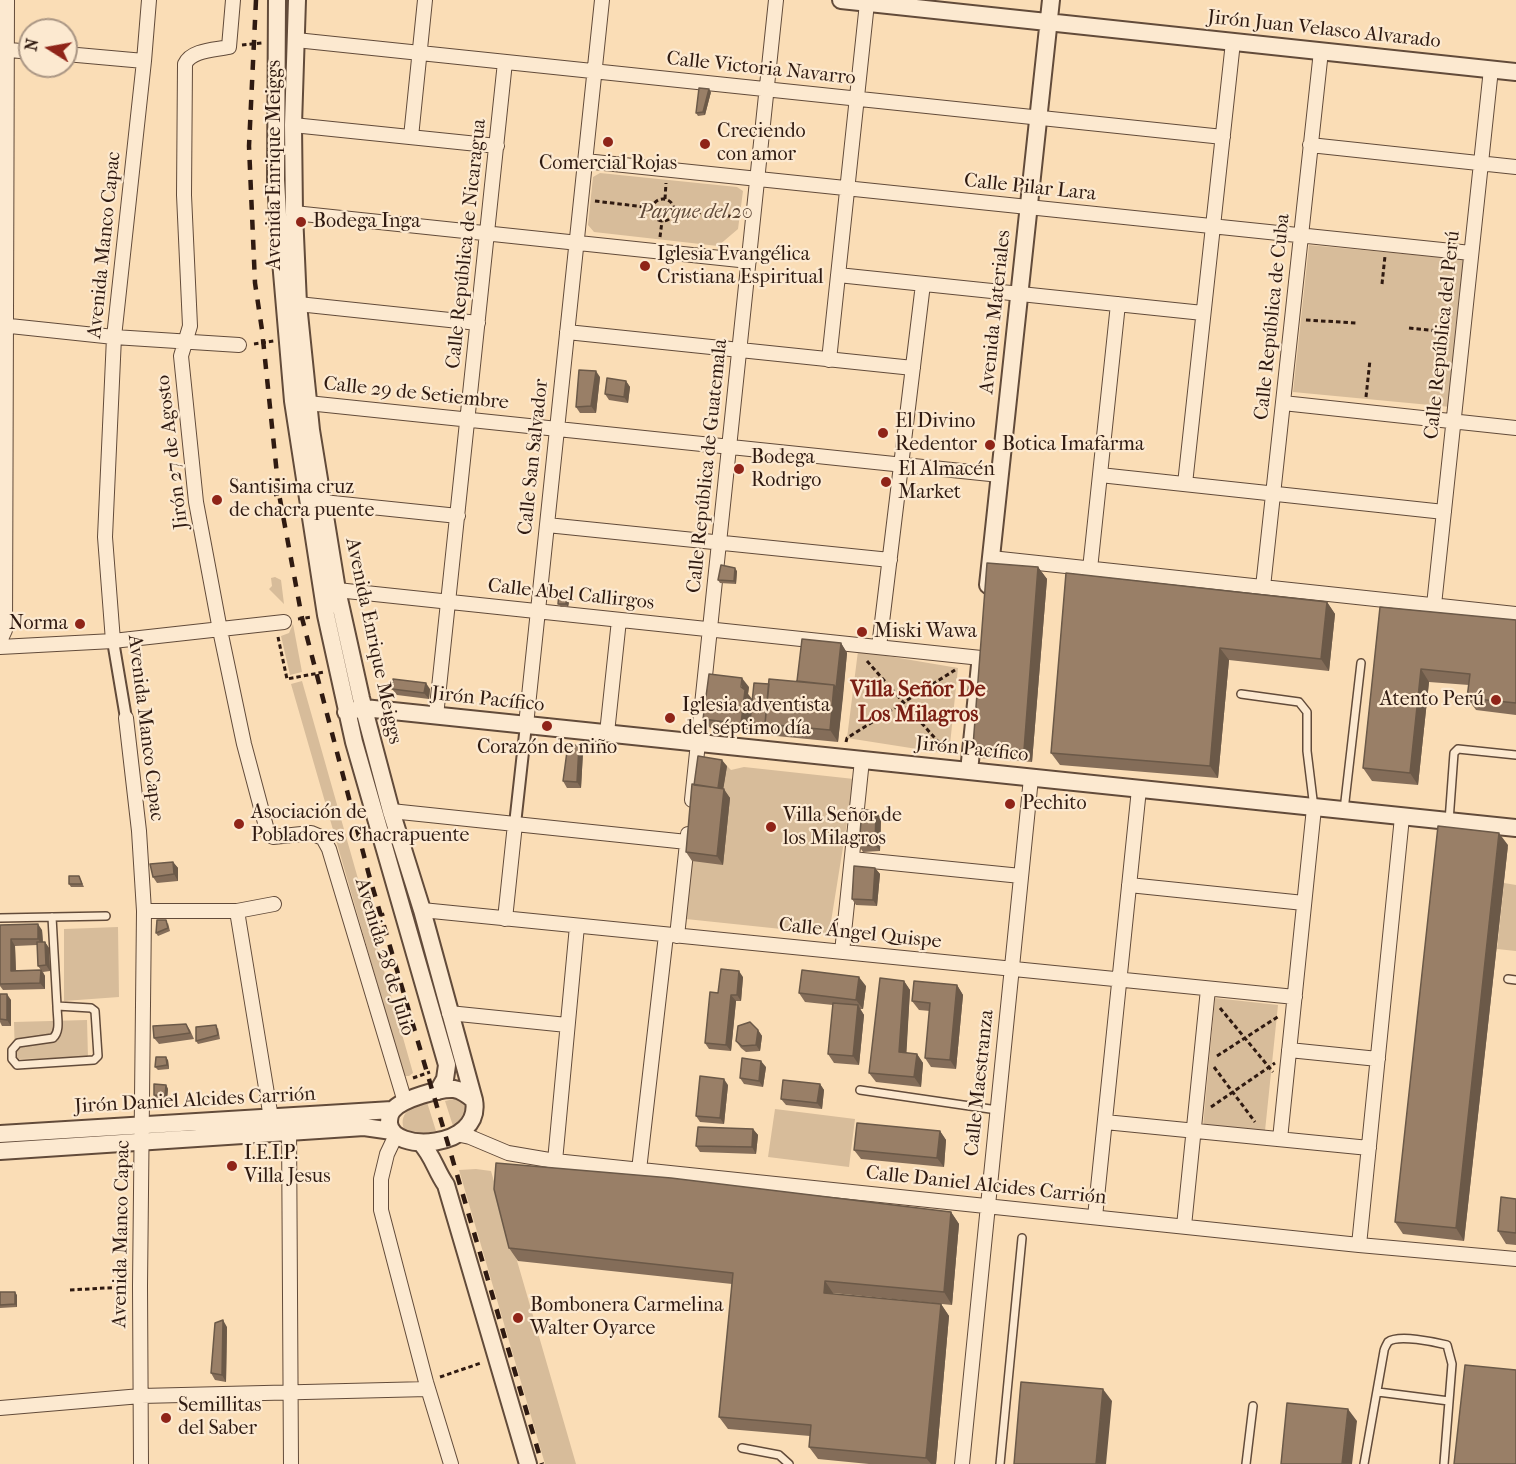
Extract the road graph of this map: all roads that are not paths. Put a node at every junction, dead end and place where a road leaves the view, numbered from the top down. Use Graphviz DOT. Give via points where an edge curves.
graph roads {
  1 [pos="7,0"];
  2 [pos="149,0"];
  3 [pos="233,0"];
  4 [pos="277,0"];
  5 [pos="297,0"];
  6 [pos="425,0"];
  7 [pos="602,0"];
  8 [pos="776,0"];
  9 [pos="841,0"];
  10 [pos="1051,0"];
  11 [pos="867,3"];
  12 [pos="1049,22"];
  13 [pos="296,40"];
  14 [pos="1233,42"];
  15 [pos="3,49"];
  16 [pos="18,51"];
  17 [pos="1321,51"];
  18 [pos="420,53"];
  19 [pos="78,55"];
  20 [pos="144,61"];
  21 [pos="505,62"];
  22 [pos="1491,69"];
  23 [pos="595,72"];
  24 [pos="1516,72"];
  25 [pos="767,89"];
  26 [pos="857,99"];
  27 [pos="1038,118"];
  28 [pos="293,125"];
  29 [pos="411,137"];
  30 [pos="1223,137"];
  31 [pos="1311,145"];
  32 [pos="497,146"];
  33 [pos="585,161"];
  34 [pos="1481,163"];
  35 [pos="1516,167"];
  36 [pos="758,178"];
  37 [pos="848,188"];
  38 [pos="1029,207"];
  39 [pos="294,213"];
  40 [pos="1213,226"];
  41 [pos="487,234"];
  42 [pos="1301,235"];
  43 [pos="577,243"];
  44 [pos="1472,253"];
  45 [pos="749,261"];
  46 [pos="838,275"];
  47 [pos="923,284"];
  48 [pos="1020,294"];
  49 [pos="298,304"];
  50 [pos="1118,304"];
  51 [pos="1203,313"];
  52 [pos="478,323"];
  53 [pos="3,326"];
  54 [pos="567,332"];
  55 [pos="114,337"];
  56 [pos="185,343"];
  57 [pos="239,345"];
  58 [pos="739,350"];
  59 [pos="829,360"];
  60 [pos="913,368"];
  61 [pos="301,402"];
  62 [pos="1283,403"];
  63 [pos="468,419"];
  64 [pos="1454,421"];
  65 [pos="1516,428"];
  66 [pos="557,429"];
  67 [pos="729,447"];
  68 [pos="901,465"];
  69 [pos="1000,475"];
  70 [pos="1100,475"];
  71 [pos="1185,484"];
  72 [pos="1273,494"];
  73 [pos="323,502"];
  74 [pos="1444,512"];
  75 [pos="458,516"];
  76 [pos="547,525"];
  77 [pos="719,542"];
  78 [pos="991,558"];
  79 [pos="890,560"];
  80 [pos="1090,569"];
  81 [pos="1263,587"];
  82 [pos="337,590"];
  83 [pos="448,602"];
  84 [pos="987,602"];
  85 [pos="1434,605"];
  86 [pos="538,611"];
  87 [pos="1516,614"];
  88 [pos="619,620"];
  89 [pos="284,622"];
  90 [pos="710,629"];
  91 [pos="220,630"];
  92 [pos="0,641"];
  93 [pos="113,641"];
  94 [pos="0,647"];
  95 [pos="879,647"];
  96 [pos="981,652"];
  97 [pos="1361,663"];
  98 [pos="1241,694"];
  99 [pos="364,708"];
  100 [pos="346,712"];
  101 [pos="436,716"];
  102 [pos="126,718"];
  103 [pos="526,725"];
  104 [pos="607,734"];
  105 [pos="698,743"];
  106 [pos="1516,755"];
  107 [pos="862,760"];
  108 [pos="969,764"];
  109 [pos="1031,778"];
  110 [pos="1139,789"];
  111 [pos="1314,808"];
  112 [pos="1344,810"];
  113 [pos="391,811"];
  114 [pos="1402,816"];
  115 [pos="1449,821"];
  116 [pos="515,824"];
  117 [pos="1516,828"];
  118 [pos="311,833"];
  119 [pos="687,842"];
  120 [pos="852,859"];
  121 [pos="1021,876"];
  122 [pos="1129,885"];
  123 [pos="1304,903"];
  124 [pos="274,904"];
  125 [pos="422,910"];
  126 [pos="237,911"];
  127 [pos="144,912"];
  128 [pos="106,916"];
  129 [pos="52,917"];
  130 [pos="0,918"];
  131 [pos="505,919"];
  132 [pos="577,926"];
  133 [pos="672,935"];
  134 [pos="842,952"];
  135 [pos="1011,969"];
  136 [pos="1119,980"];
  137 [pos="1208,991"];
  138 [pos="1294,1003"];
  139 [pos="57,1006"];
  140 [pos="449,1013"];
  141 [pos="567,1025"];
  142 [pos="1289,1053"];
  143 [pos="1378,1059"];
  144 [pos="448,1065"];
  145 [pos="860,1090"];
  146 [pos="438,1091"];
  147 [pos="474,1100"];
  148 [pos="399,1106"];
  149 [pos="997,1110"];
  150 [pos="271,1118"];
  151 [pos="1105,1122"];
  152 [pos="143,1124"];
  153 [pos="289,1124"];
  154 [pos="1194,1124"];
  155 [pos="394,1133"];
  156 [pos="0,1134"];
  157 [pos="450,1137"];
  158 [pos="1274,1138"];
  159 [pos="143,1142"];
  160 [pos="421,1143"];
  161 [pos="1369,1148"];
  162 [pos="0,1151"];
  163 [pos="555,1161"];
  164 [pos="639,1170"];
  165 [pos="446,1185"];
  166 [pos="987,1206"];
  167 [pos="1095,1216"];
  168 [pos="1184,1226"];
  169 [pos="1022,1238"];
  170 [pos="1359,1245"];
  171 [pos="1516,1259"];
  172 [pos="427,1385"];
  173 [pos="1378,1392"];
  174 [pos="292,1394"];
  175 [pos="141,1396"];
  176 [pos="1449,1401"];
  177 [pos="1253,1406"];
  178 [pos="0,1408"];
  179 [pos="742,1448"];
  180 [pos="141,1464"];
  181 [pos="291,1464"];
  182 [pos="451,1464"];
  183 [pos="528,1464"];
  184 [pos="789,1464"];
  185 [pos="962,1464"];
  186 [pos="1000,1464"];
  187 [pos="1246,1464"];
  188 [pos="1364,1464"];
  189 [pos="1444,1464"];
  1 -- 15 [label="street"];
  2 -- 20 [label="street, Avenida Manco Capac"];
  3 -- 56 [label="street, Jirón 27 de Agosto" via="229,47 193,54 186,64 184,195 190,326"];
  4 -- 61 [label="street, Avenida Enrique Meiggs" via="276,180 288,340"];
  5 -- 13 [label="street, Avenida Enrique Meiggs"];
  6 -- 18 [label="street"];
  7 -- 23 [label="street, Calle San Salvador"];
  8 -- 25 [label="street, Calle República de Guatemala"];
  9 -- 11 [label="street, Jirón Juan Velasco Alvarado"];
  10 -- 12 [label="street, Avenida Materiales"];
  11 -- 12 [label="street, Jirón Juan Velasco Alvarado"];
  11 -- 26 [label="street"];
  12 -- 14 [label="street, Jirón Juan Velasco Alvarado"];
  12 -- 27 [label="street, Avenida Materiales"];
  13 -- 18 [label="street, Calle Victoria Navarro"];
  13 -- 28 [label="street, Avenida Enrique Meiggs"];
  14 -- 17 [label="street, Jirón Juan Velasco Alvarado"];
  14 -- 30 [label="street"];
  15 -- 16 [label="street"];
  15 -- 53 [label="street"];
  17 -- 22 [label="street, Jirón Juan Velasco Alvarado"];
  17 -- 31 [label="street, Calle República de Cuba"];
  18 -- 21 [label="street, Calle Victoria Navarro"];
  18 -- 29 [label="street"];
  19 -- 20 [label="street"];
  20 -- 55 [label="street, Avenida Manco Capac"];
  21 -- 23 [label="street, Calle Victoria Navarro"];
  21 -- 32 [label="street, Calle República de Nicaragua"];
  22 -- 24 [label="street, Jirón Juan Velasco Alvarado"];
  22 -- 34 [label="street, Calle República del Perú"];
  23 -- 25 [label="street, Calle Victoria Navarro"];
  23 -- 33 [label="street, Calle San Salvador"];
  25 -- 26 [label="street, Calle Victoria Navarro"];
  25 -- 36 [label="street, Calle República de Guatemala"];
  26 -- 27 [label="street, Calle Victoria Navarro"];
  26 -- 37 [label="street"];
  27 -- 30 [label="street, Calle Victoria Navarro"];
  27 -- 38 [label="street, Avenida Materiales"];
  28 -- 29 [label="street"];
  28 -- 39 [label="street, Avenida Enrique Meiggs"];
  29 -- 32 [label="street"];
  30 -- 40 [label="street"];
  31 -- 34 [label="street"];
  31 -- 42 [label="street, Calle República de Cuba"];
  32 -- 41 [label="street, Calle República de Nicaragua"];
  33 -- 36 [label="street, Calle Pilar Lara"];
  33 -- 43 [label="street, Calle San Salvador"];
  34 -- 35 [label="street"];
  34 -- 44 [label="street, Calle República del Perú"];
  36 -- 37 [label="street, Calle Pilar Lara"];
  36 -- 45 [label="street, Calle República de Guatemala"];
  37 -- 38 [label="street, Calle Pilar Lara"];
  37 -- 46 [label="street"];
  38 -- 40 [label="street, Calle Pilar Lara"];
  38 -- 48 [label="street, Avenida Materiales"];
  39 -- 41 [label="street"];
  39 -- 49 [label="street, Avenida Enrique Meiggs"];
  40 -- 42 [label="street, Calle Pilar Lara"];
  40 -- 51 [label="street"];
  41 -- 43 [label="street"];
  41 -- 52 [label="street, Calle República de Nicaragua"];
  42 -- 44 [label="street, Calle Pilar Lara"];
  42 -- 62 [label="street, Calle República de Cuba"];
  43 -- 45 [label="street"];
  43 -- 54 [label="street, Calle San Salvador"];
  44 -- 64 [label="street, Calle República del Perú"];
  45 -- 58 [label="street, Calle República de Guatemala"];
  46 -- 47 [label="street"];
  46 -- 59 [label="street"];
  47 -- 48 [label="street"];
  47 -- 60 [label="street"];
  48 -- 50 [label="street"];
  48 -- 69 [label="street, Avenida Materiales"];
  49 -- 52 [label="street"];
  49 -- 61 [label="street, Avenida Enrique Meiggs"];
  50 -- 51 [label="street"];
  50 -- 70 [label="street"];
  51 -- 71 [label="street"];
  52 -- 63 [label="street, Calle República de Nicaragua"];
  53 -- 55 [label="street"];
  53 -- 92 [label="street" via="5,630"];
  54 -- 58 [label="street"];
  54 -- 66 [label="street, Calle San Salvador"];
  55 -- 56 [label="street"];
  55 -- 93 [label="street, Avenida Manco Capac" via="105,537"];
  56 -- 57 [label="street"];
  56 -- 91 [label="street, Jirón 27 de Agosto" via="181,356 196,502"];
  58 -- 59 [label="street"];
  58 -- 67 [label="street, Calle República de Guatemala"];
  59 -- 60 [label="street"];
  60 -- 68 [label="street"];
  61 -- 63 [label="street, Calle 29 de Setiembre"];
  61 -- 73 [label="street, Avenida Enrique Meiggs"];
  61 -- 100 [label="street, Avenida Enrique Meiggs" via="326,615"];
  62 -- 64 [label="street"];
  62 -- 72 [label="street, Calle República de Cuba"];
  63 -- 66 [label="street, Calle 29 de Setiembre"];
  63 -- 75 [label="street, Calle República de Nicaragua"];
  64 -- 65 [label="street"];
  64 -- 74 [label="street, Calle República del Perú"];
  66 -- 67 [label="street, Calle 29 de Setiembre"];
  66 -- 76 [label="street, Calle San Salvador"];
  67 -- 68 [label="street, Calle 29 de Setiembre"];
  67 -- 77 [label="street, Calle República de Guatemala"];
  68 -- 69 [label="street, Calle 29 de Setiembre"];
  68 -- 79 [label="street"];
  69 -- 78 [label="street, Avenida Materiales"];
  70 -- 71 [label="street"];
  70 -- 80 [label="street"];
  71 -- 72 [label="street"];
  72 -- 74 [label="street"];
  72 -- 81 [label="street, Calle República de Cuba"];
  73 -- 75 [label="street"];
  73 -- 82 [label="street, Avenida Enrique Meiggs"];
  74 -- 85 [label="street, Calle República del Perú"];
  75 -- 83 [label="street, Calle República de Nicaragua"];
  76 -- 77 [label="street"];
  76 -- 86 [label="street, Calle San Salvador"];
  77 -- 79 [label="street"];
  77 -- 90 [label="street, Calle República de Guatemala"];
  78 -- 80 [label="street"];
  78 -- 84 [label="street, Avenida Materiales"];
  79 -- 95 [label="street"];
  80 -- 81 [label="street"];
  81 -- 85 [label="street"];
  82 -- 83 [label="street, Calle Abel Callirgos"];
  82 -- 99 [label="street, Avenida Enrique Meiggs"];
  83 -- 86 [label="street, Calle Abel Callirgos"];
  83 -- 101 [label="street, Calle República de Nicaragua"];
  85 -- 87 [label="street"];
  86 -- 88 [label="street, Calle Abel Callirgos"];
  86 -- 103 [label="street, Calle San Salvador"];
  88 -- 90 [label="street, Calle Abel Callirgos"];
  88 -- 104 [label="street"];
  89 -- 91 [label="street"];
  90 -- 95 [label="street, Calle Abel Callirgos"];
  90 -- 105 [label="street, Calle República de Guatemala"];
  91 -- 93 [label="street"];
  91 -- 118 [label="street, Jirón 27 de Agosto" via="268,834 273,837"];
  93 -- 94 [label="street"];
  93 -- 102 [label="street, Avenida Manco Capac"];
  95 -- 96 [label="street, Calle Abel Callirgos"];
  96 -- 108 [label="street"];
  97 -- 112 [label="lane"];
  98 -- 111 [label="lane" via="1304,706"];
  99 -- 100 [label="street, Jirón Pacífico"];
  99 -- 101 [label="street, Jirón Pacífico"];
  99 -- 113 [label="street, Avenida Enrique Meiggs"];
  100 -- 144 [label="street, Avenida Enrique Meiggs"];
  101 -- 103 [label="street, Jirón Pacífico"];
  102 -- 127 [label="street, Avenida Manco Capac"];
  103 -- 104 [label="street, Jirón Pacífico"];
  103 -- 116 [label="street, Calle San Salvador"];
  104 -- 105 [label="street, Jirón Pacífico"];
  105 -- 107 [label="street, Jirón Pacífico"];
  105 -- 119 [label="street, Calle República de Guatemala"];
  106 -- 115 [label="lane" via="1458,749 1454,753"];
  107 -- 108 [label="street, Jirón Pacífico"];
  107 -- 120 [label="street"];
  108 -- 109 [label="street, Jirón Pacífico"];
  109 -- 110 [label="street, Jirón Pacífico"];
  109 -- 121 [label="street, Calle Maestranza"];
  110 -- 111 [label="street, Jirón Pacífico"];
  110 -- 122 [label="street"];
  111 -- 112 [label="street, Jirón Pacífico"];
  111 -- 123 [label="street"];
  112 -- 114 [label="street, Jirón Pacífico"];
  113 -- 116 [label="street"];
  113 -- 125 [label="street, Avenida Enrique Meiggs"];
  114 -- 115 [label="street, Jirón Pacífico"];
  114 -- 143 [label="street"];
  115 -- 117 [label="street, Jirón Pacífico"];
  116 -- 119 [label="street"];
  116 -- 131 [label="street, Calle San Salvador"];
  118 -- 148 [label="street, Avenida 28 de Julio" via="323,838 329,849 400,1083"];
  119 -- 133 [label="street, Calle República de Guatemala"];
  120 -- 121 [label="street"];
  120 -- 134 [label="street"];
  121 -- 135 [label="street, Calle Maestranza"];
  122 -- 123 [label="street"];
  122 -- 136 [label="street"];
  123 -- 138 [label="street"];
  124 -- 126 [label="street"];
  125 -- 131 [label="street, Calle Ángel Quispe"];
  125 -- 140 [label="street, Avenida Enrique Meiggs"];
  126 -- 127 [label="street"];
  126 -- 150 [label="street"];
  127 -- 152 [label="street, Avenida Manco Capac"];
  128 -- 129 [label="lane"];
  129 -- 130 [label="lane"];
  129 -- 139 [label="lane"];
  131 -- 132 [label="street, Calle Ángel Quispe"];
  132 -- 133 [label="street, Calle Ángel Quispe"];
  132 -- 141 [label="street"];
  133 -- 134 [label="street, Calle Ángel Quispe"];
  133 -- 164 [label="street, Calle República de Guatemala"];
  134 -- 135 [label="street, Calle Ángel Quispe"];
  135 -- 136 [label="street, Calle Ángel Quispe"];
  135 -- 149 [label="street, Calle Maestranza"];
  136 -- 137 [label="street, Calle Ángel Quispe"];
  136 -- 151 [label="street"];
  137 -- 138 [label="street, Calle Ángel Quispe"];
  137 -- 154 [label="street"];
  138 -- 142 [label="street"];
  139 -- 139 [label="lane" via="56,1036 18,1043 12,1050 17,1065 97,1059 95,1011"];
  140 -- 141 [label="street"];
  140 -- 144 [label="street, Avenida Enrique Meiggs"];
  141 -- 163 [label="street"];
  142 -- 143 [label="street"];
  142 -- 158 [label="street"];
  143 -- 161 [label="street"];
  144 -- 146 [label="street"];
  144 -- 147 [label="street, Avenida Enrique Meiggs"];
  145 -- 149 [label="lane"];
  146 -- 147 [label="street" via="454,1089"];
  146 -- 148 [label="street, Jirón Daniel Alcides Carrión"];
  147 -- 157 [label="street" via="470,1125"];
  148 -- 153 [label="street, Jirón Daniel Alcides Carrión"];
  148 -- 155 [label="street" via="389,1121"];
  149 -- 166 [label="street, Calle Maestranza"];
  150 -- 152 [label="street, Jirón Daniel Alcides Carrión"];
  150 -- 153 [label="street, Jirón Daniel Alcides Carrión"];
  151 -- 154 [label="street"];
  151 -- 167 [label="street"];
  152 -- 156 [label="street, Jirón Daniel Alcides Carrión"];
  152 -- 159 [label="street, Avenida Manco Capac"];
  153 -- 155 [label="street, Jirón Daniel Alcides Carrión" via="364,1127"];
  153 -- 159 [label="street, Jirón Daniel Alcides Carrión"];
  153 -- 174 [label="street"];
  154 -- 158 [label="street"];
  154 -- 168 [label="street"];
  155 -- 160 [label="street, Jirón Daniel Alcides Carrión" via="404,1140"];
  155 -- 172 [label="street" via="381,1179 381,1210"];
  157 -- 160 [label="street"];
  157 -- 163 [label="street, Calle Daniel Alcides Carrión" via="470,1137 508,1153"];
  157 -- 165 [label="street" via="443,1150"];
  158 -- 161 [label="street"];
  159 -- 162 [label="street, Jirón Daniel Alcides Carrión"];
  159 -- 175 [label="street, Avenida Manco Capac"];
  160 -- 165 [label="street"];
  161 -- 170 [label="street"];
  163 -- 164 [label="street, Calle Daniel Alcides Carrión"];
  164 -- 166 [label="street, Calle Daniel Alcides Carrión"];
  165 -- 183 [label="street"];
  166 -- 167 [label="street, Calle Daniel Alcides Carrión"];
  166 -- 185 [label="street, Calle Maestranza"];
  167 -- 168 [label="street, Calle Daniel Alcides Carrión"];
  168 -- 170 [label="street, Calle Daniel Alcides Carrión"];
  169 -- 186 [label="lane"];
  170 -- 171 [label="street, Calle Daniel Alcides Carrión"];
  172 -- 174 [label="street"];
  172 -- 182 [label="street"];
  173 -- 176 [label="lane"];
  173 -- 176 [label="lane" via="1388,1343 1396,1339 1431,1341 1447,1345 1452,1364"];
  173 -- 188 [label="lane"];
  174 -- 175 [label="street"];
  174 -- 181 [label="street"];
  175 -- 178 [label="street"];
  175 -- 180 [label="street, Avenida Manco Capac"];
  176 -- 189 [label="lane"];
  177 -- 187 [label="lane"];
  179 -- 184 [label="lane" via="779,1455"];
}
